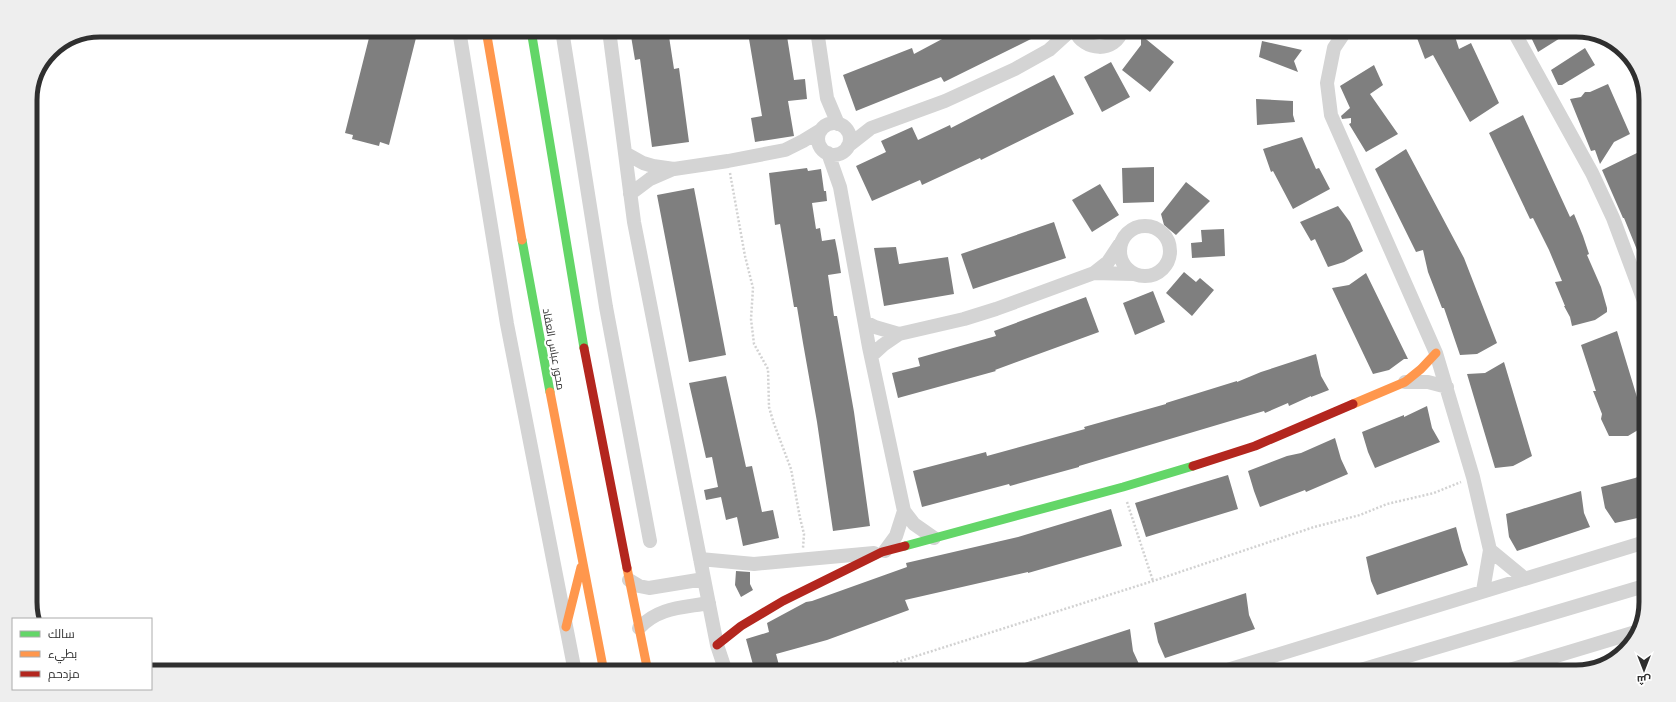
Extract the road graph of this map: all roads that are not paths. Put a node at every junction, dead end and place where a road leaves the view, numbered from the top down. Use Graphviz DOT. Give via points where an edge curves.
graph roads {
  1 [pos="460,37"];
  2 [pos="487,37"];
  3 [pos="532,37"];
  4 [pos="563,37"];
  5 [pos="610,37"];
  6 [pos="818,37"];
  7 [pos="1063,37"];
  8 [pos="1079,37"];
  9 [pos="1118,37"];
  10 [pos="1341,37"];
  11 [pos="1517,37"];
  12 [pos="1088,45"];
  13 [pos="1049,50"];
  14 [pos="827,98"];
  15 [pos="839,124"];
  16 [pos="871,128"];
  17 [pos="822,129"];
  18 [pos="847,147"];
  19 [pos="785,150"];
  20 [pos="625,153"];
  21 [pos="827,153"];
  22 [pos="674,168"];
  23 [pos="840,187"];
  24 [pos="630,194"];
  25 [pos="1120,244"];
  26 [pos="1094,273"];
  27 [pos="1134,274"];
  28 [pos="1639,288"];
  29 [pos="865,322"];
  30 [pos="899,334"];
  31 [pos="1436,354"];
  32 [pos="871,356"];
  33 [pos="1405,382"];
  34 [pos="1447,387"];
  35 [pos="904,512"];
  36 [pos="934,538"];
  37 [pos="650,541"];
  38 [pos="1639,544"];
  39 [pos="1490,550"];
  40 [pos="884,552"];
  41 [pos="700,559"];
  42 [pos="582,562"];
  43 [pos="1524,578"];
  44 [pos="704,579"];
  45 [pos="629,580"];
  46 [pos="1639,588"];
  47 [pos="1482,591"];
  48 [pos="709,603"];
  49 [pos="566,627"];
  50 [pos="638,628"];
  51 [pos="1631,633"];
  52 [pos="717,645"];
  53 [pos="573,665"];
  54 [pos="603,665"];
  55 [pos="646,665"];
  56 [pos="724,665"];
  57 [pos="1244,665"];
  58 [pos="1378,665"];
  59 [pos="1525,665"];
  1 -- 49 [label="street" via="507,324"];
  2 -- 42 [label="main road, محور عباس العقاد"];
  3 -- 45 [label="main road" via="588,372"];
  4 -- 37 [label="street" via="606,307"];
  5 -- 20 [label="street"];
  6 -- 14 [label="street"];
  7 -- 13 [label="street"];
  8 -- 12 [label="street"];
  9 -- 12 [label="street" via="1103,47"];
  10 -- 31 [label="street" via="1334,48 1327,83 1330,115"];
  11 -- 28 [label="street" via="1592,173 1613,218"];
  12 -- 13 [label="street"];
  13 -- 16 [label="street" via="980,85"];
  14 -- 15 [label="street"];
  14 -- 17 [label="street"];
  15 -- 16 [label="street"];
  15 -- 17 [label="street" via="830,124"];
  15 -- 18 [label="street" via="849,134"];
  16 -- 18 [label="street"];
  17 -- 19 [label="street"];
  17 -- 21 [label="street" via="818,142"];
  18 -- 21 [label="street" via="838,154"];
  18 -- 23 [label="street"];
  19 -- 21 [label="street"];
  19 -- 22 [label="street"];
  20 -- 22 [label="street" via="653,166"];
  20 -- 24 [label="street"];
  21 -- 23 [label="street"];
  22 -- 24 [label="street" via="650,179"];
  23 -- 29 [label="street"];
  24 -- 41 [label="street"];
  25 -- 26 [label="street" via="1108,262"];
  25 -- 27 [label="street" via="1121,260"];
  25 -- 27 [label="street" via="1129,231 1144,226 1152,226 1159,230 1169,242 1169,258 1161,271 1146,276"];
  26 -- 27 [label="street"];
  26 -- 30 [label="street" via="996,309"];
  29 -- 30 [label="street"];
  29 -- 32 [label="street"];
  30 -- 32 [label="street"];
  31 -- 33 [label="main road"];
  31 -- 34 [label="street"];
  32 -- 35 [label="street"];
  33 -- 34 [label="street" via="1428,382"];
  33 -- 36 [label="main road" via="1255,446 1176,472"];
  34 -- 39 [label="street" via="1473,477"];
  35 -- 36 [label="street" via="914,524"];
  35 -- 40 [label="street" via="896,536"];
  36 -- 40 [label="main road"];
  38 -- 43 [label="street"];
  39 -- 43 [label="street"];
  39 -- 47 [label="street"];
  40 -- 41 [label="street" via="754,564"];
  40 -- 52 [label="main road" via="783,600 741,626"];
  41 -- 44 [label="street"];
  42 -- 49 [label="main road"];
  42 -- 54 [label="main road, محور عباس العقاد"];
  43 -- 47 [label="street"];
  44 -- 45 [label="street" via="649,588 638,586"];
  44 -- 48 [label="street"];
  45 -- 50 [label="main road"];
  46 -- 58 [label="street"];
  47 -- 57 [label="street"];
  48 -- 50 [label="street" via="658,613"];
  48 -- 52 [label="street"];
  49 -- 53 [label="street"];
  50 -- 55 [label="main road"];
  51 -- 59 [label="street"];
  52 -- 56 [label="street"];
}
